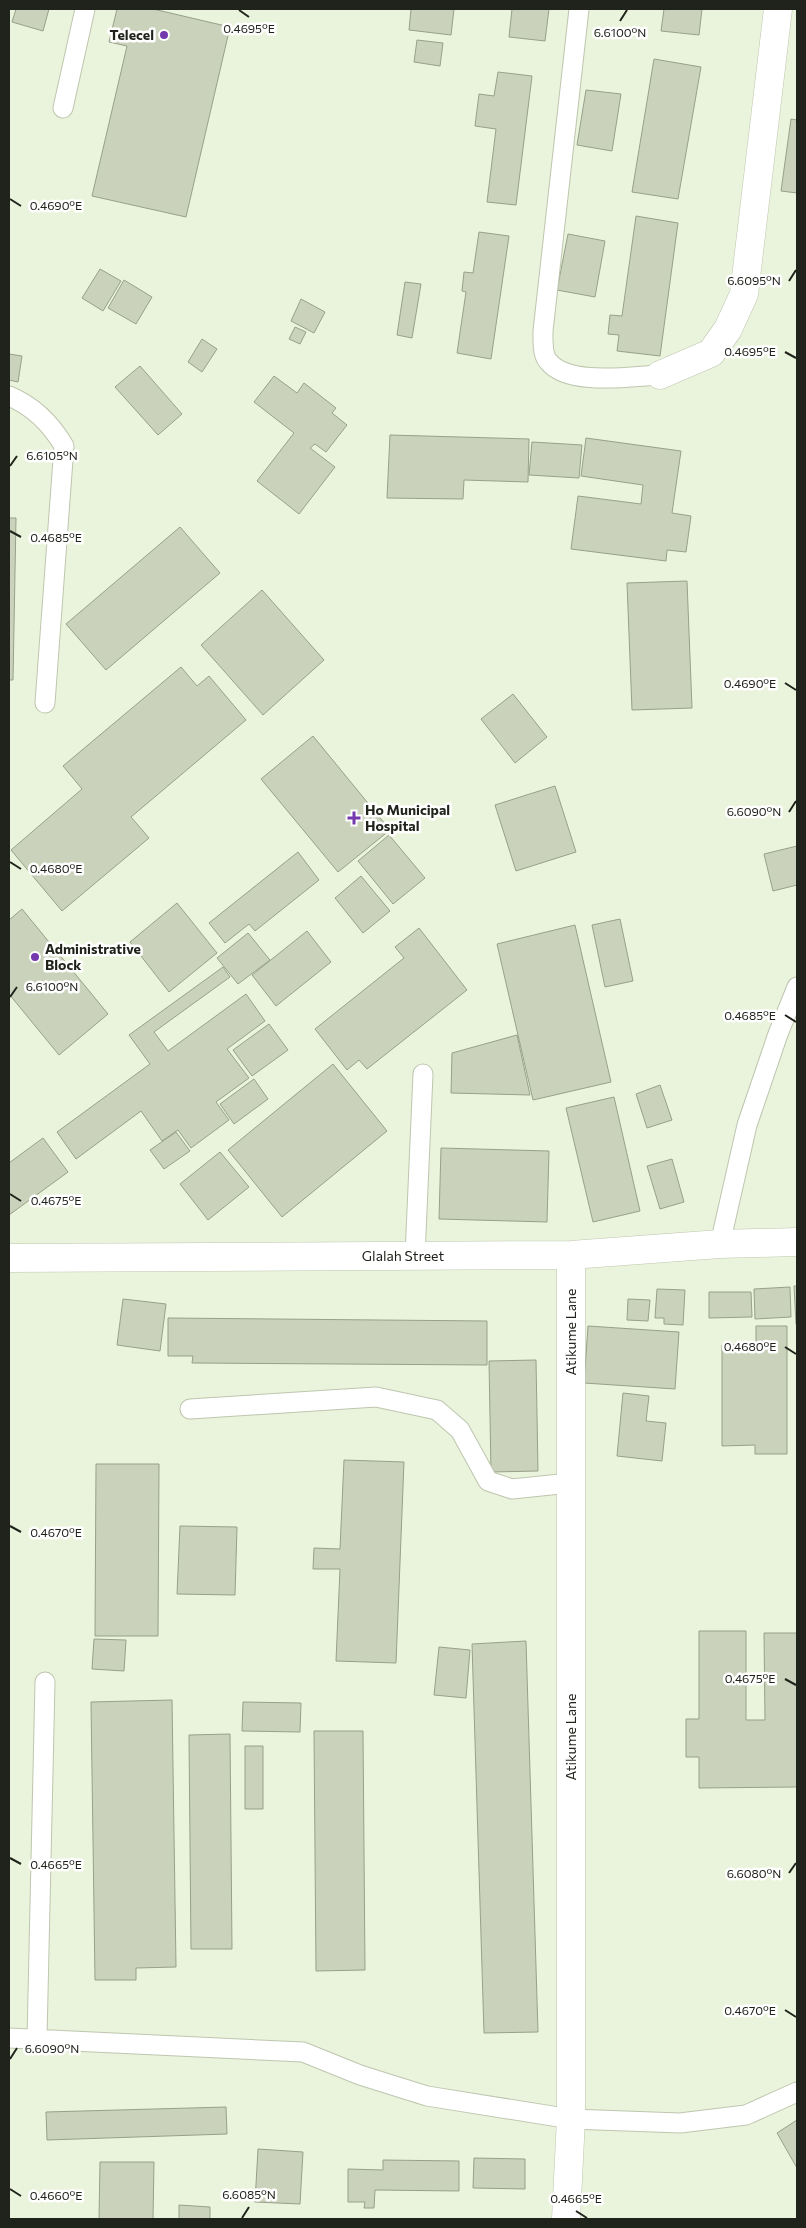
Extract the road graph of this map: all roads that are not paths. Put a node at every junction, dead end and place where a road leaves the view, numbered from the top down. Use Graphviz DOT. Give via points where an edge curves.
graph roads {
  1 [pos="85,9"];
  2 [pos="579,9"];
  3 [pos="778,9"];
  4 [pos="63,108"];
  5 [pos="660,374"];
  6 [pos="9,396"];
  7 [pos="45,703"];
  8 [pos="797,987"];
  9 [pos="423,1074"];
  10 [pos="797,1242"];
  11 [pos="720,1244"];
  12 [pos="571,1255"];
  13 [pos="415,1256"];
  14 [pos="9,1258"];
  15 [pos="190,1409"];
  16 [pos="570,1483"];
  17 [pos="45,1682"];
  18 [pos="9,2038"];
  19 [pos="37,2039"];
  20 [pos="797,2092"];
  21 [pos="571,2119"];
  22 [pos="566,2219"];
  1 -- 4 [label="lane"];
  2 -- 5 [label="lane" via="542,331 544,350 548,361 566,374 602,378"];
  3 -- 5 [label="street" via="744,294 728,329 711,353"];
  6 -- 7 [label="lane" via="53,427 64,446"];
  8 -- 11 [label="lane" via="747,1125"];
  9 -- 13 [label="lane"];
  10 -- 11 [label="street, Glalah Street"];
  11 -- 12 [label="street, Glalah Street"];
  12 -- 13 [label="street, Glalah Street"];
  12 -- 16 [label="street, Atikume Lane"];
  13 -- 14 [label="street, Glalah Street"];
  15 -- 16 [label="lane" via="376,1397 437,1410 460,1430 488,1481 512,1489"];
  16 -- 21 [label="street, Atikume Lane"];
  17 -- 19 [label="lane"];
  18 -- 19 [label="lane"];
  19 -- 21 [label="lane" via="304,2052 360,2075 428,2096"];
  20 -- 21 [label="lane" via="746,2114 680,2123"];
  21 -- 22 [label="street, Atikume Lane"];
}
